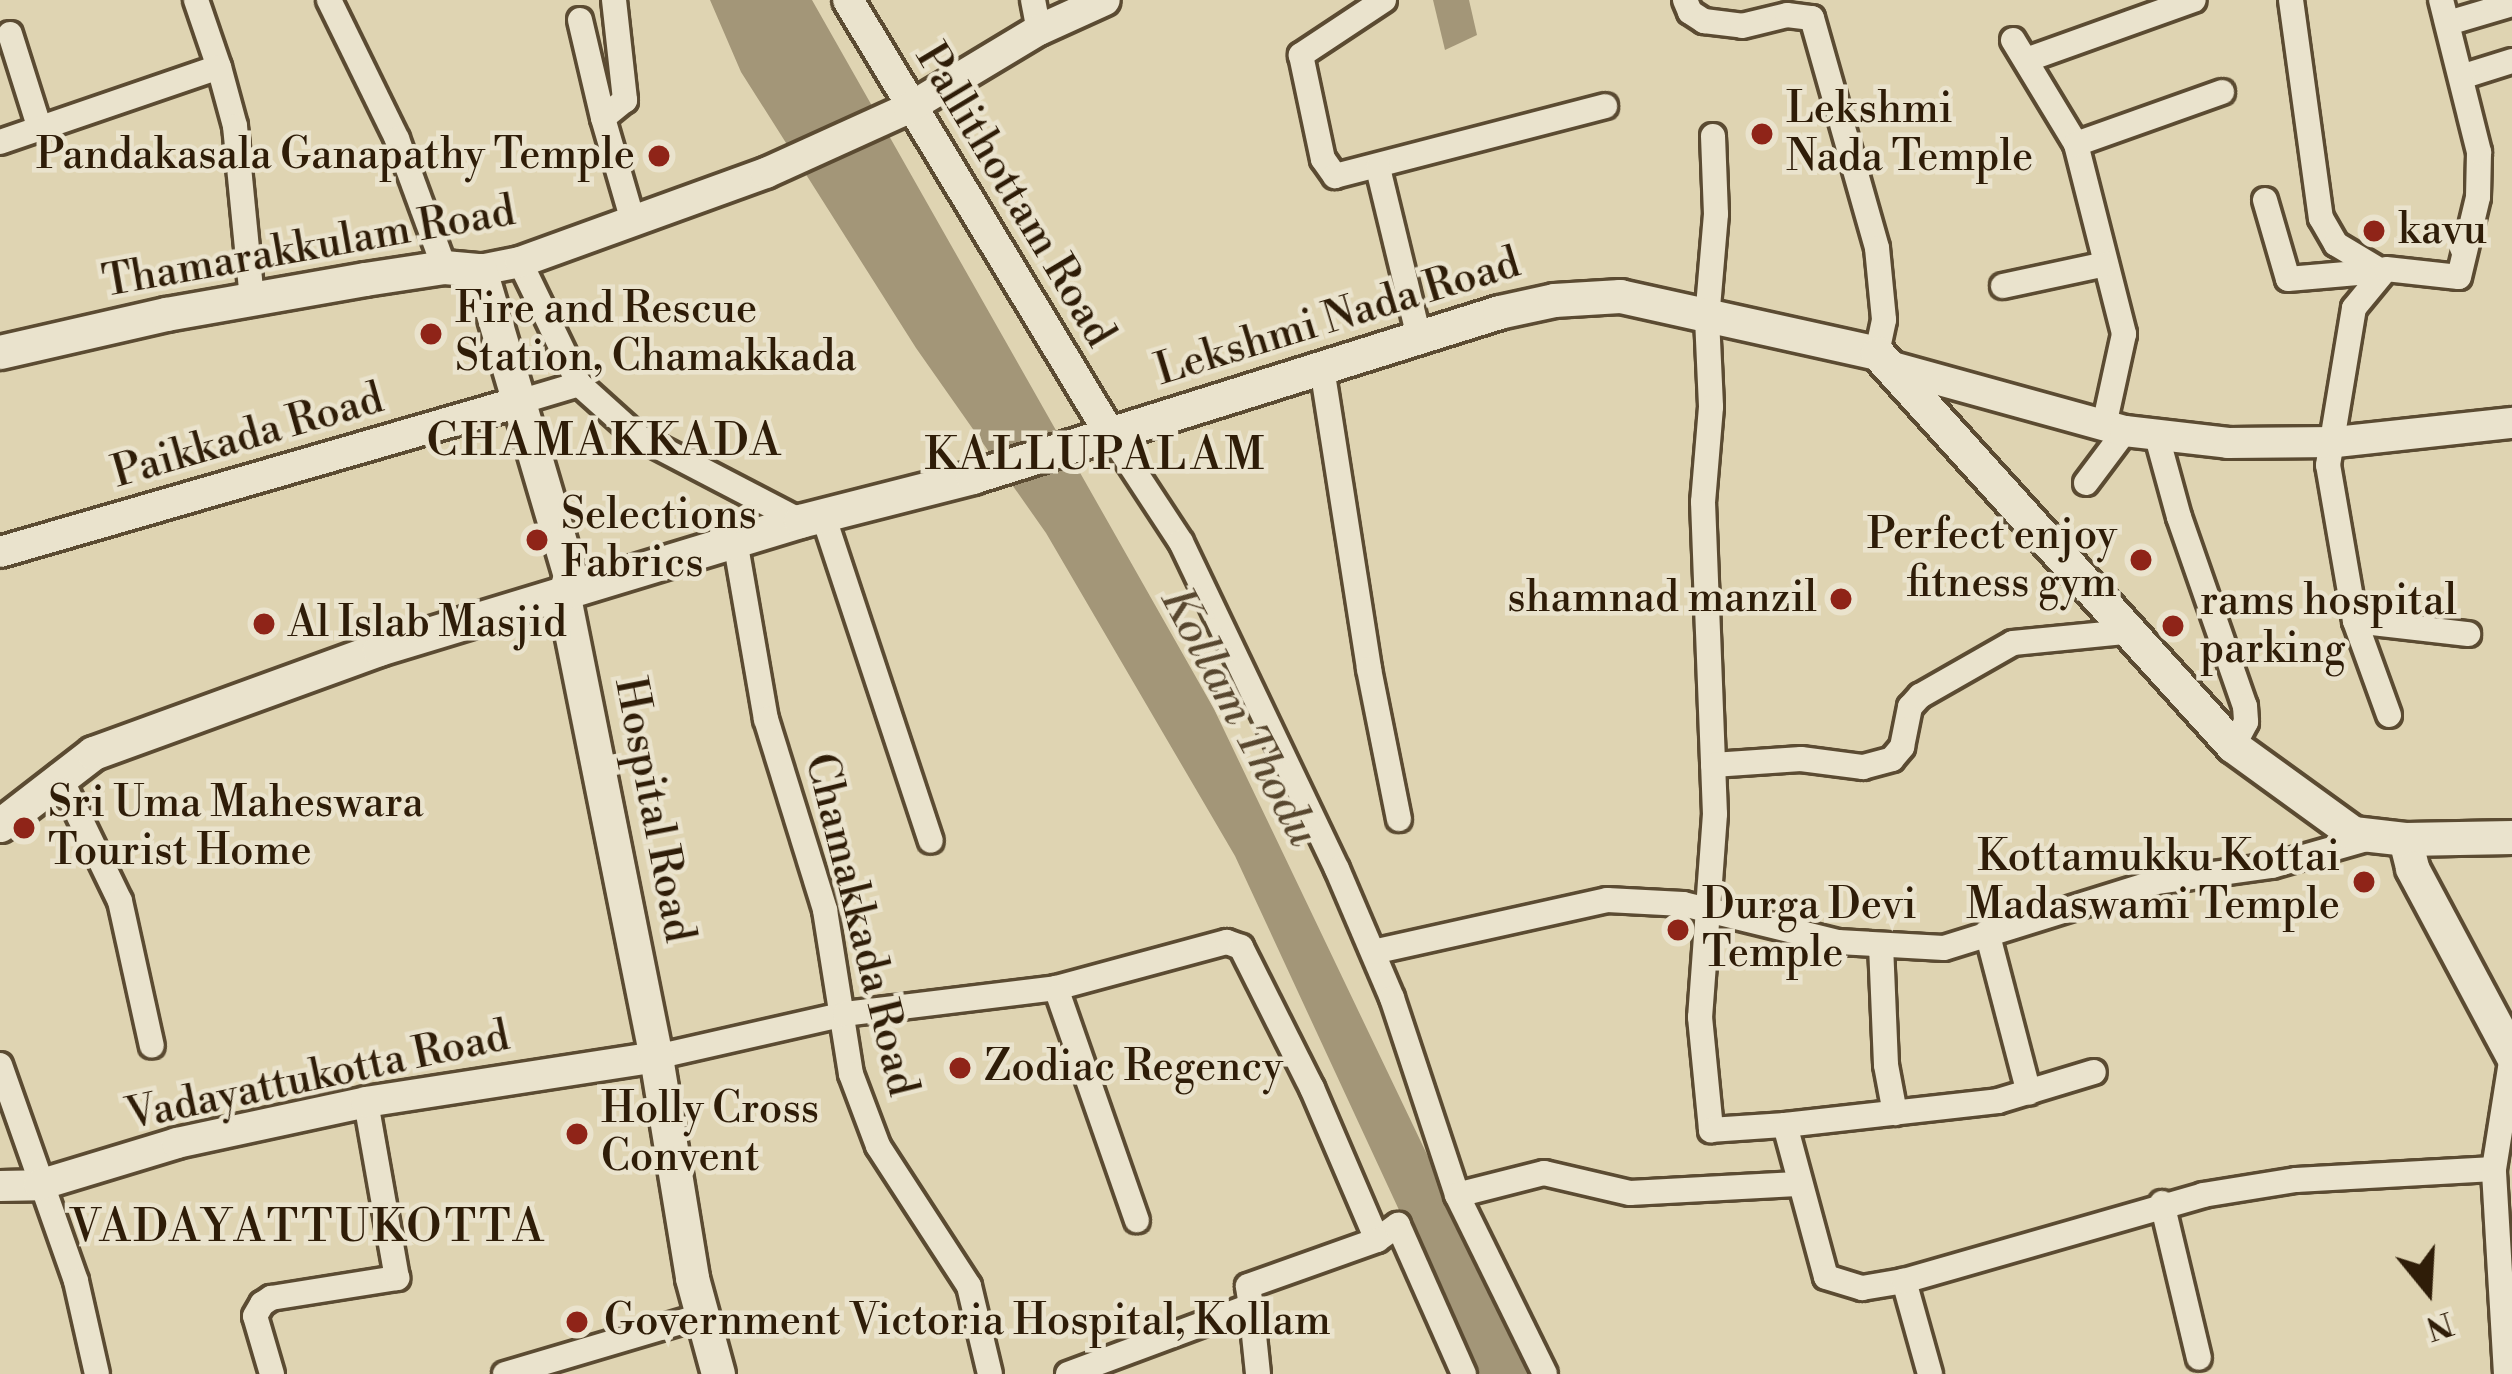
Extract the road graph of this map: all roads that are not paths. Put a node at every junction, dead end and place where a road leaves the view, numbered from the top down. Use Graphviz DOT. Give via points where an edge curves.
graph roads {
  1 [pos="196,0"];
  2 [pos="329,0"];
  3 [pos="614,0"];
  4 [pos="848,0"];
  5 [pos="1105,0"];
  6 [pos="1384,0"];
  7 [pos="1685,0"];
  8 [pos="2194,0"];
  9 [pos="2291,0"];
  10 [pos="2512,4"];
  11 [pos="2444,11"];
  12 [pos="1036,15"];
  13 [pos="580,20"];
  14 [pos="10,34"];
  15 [pos="2512,61"];
  16 [pos="219,67"];
  17 [pos="2462,77"];
  18 [pos="2222,92"];
  19 [pos="1605,106"];
  20 [pos="901,112"];
  21 [pos="603,118"];
  22 [pos="40,130"];
  23 [pos="1713,136"];
  24 [pos="0,142"];
  25 [pos="2076,144"];
  26 [pos="1378,168"];
  27 [pos="2265,200"];
  28 [pos="633,220"];
  29 [pos="520,262"];
  30 [pos="2106,264"];
  31 [pos="444,267"];
  32 [pos="480,270"];
  33 [pos="2380,272"];
  34 [pos="2003,286"];
  35 [pos="252,299"];
  36 [pos="1707,317"];
  37 [pos="1419,337"];
  38 [pos="0,352"];
  39 [pos="1887,361"];
  40 [pos="1322,368"];
  41 [pos="579,384"];
  42 [pos="519,402"];
  43 [pos="2512,423"];
  44 [pos="2115,428"];
  45 [pos="2156,433"];
  46 [pos="1098,438"];
  47 [pos="2336,442"];
  48 [pos="2086,482"];
  49 [pos="812,518"];
  50 [pos="735,540"];
  51 [pos="0,552"];
  52 [pos="564,597"];
  53 [pos="2355,621"];
  54 [pos="2126,632"];
  55 [pos="2468,634"];
  56 [pos="2389,715"];
  57 [pos="2233,746"];
  58 [pos="1713,765"];
  59 [pos="59,775"];
  60 [pos="1399,819"];
  61 [pos="0,825"];
  62 [pos="2512,837"];
  63 [pos="2370,838"];
  64 [pos="2405,839"];
  65 [pos="932,841"];
  66 [pos="1710,911"];
  67 [pos="1987,932"];
  68 [pos="1881,944"];
  69 [pos="1372,952"];
  70 [pos="1056,988"];
  71 [pos="844,1014"];
  72 [pos="152,1046"];
  73 [pos="2512,1055"];
  74 [pos="656,1057"];
  75 [pos="0,1065"];
  76 [pos="2094,1072"];
  77 [pos="2029,1093"];
  78 [pos="366,1102"];
  79 [pos="1895,1112"];
  80 [pos="1785,1126"];
  81 [pos="2494,1169"];
  82 [pos="1797,1184"];
  83 [pos="39,1185"];
  84 [pos="0,1186"];
  85 [pos="1457,1196"];
  86 [pos="2162,1202"];
  87 [pos="1136,1220"];
  88 [pos="1377,1240"];
  89 [pos="1904,1281"];
  90 [pos="1251,1306"];
  91 [pos="700,1316"];
  92 [pos="2199,1358"];
  93 [pos="265,1372"];
  94 [pos="97,1374"];
  95 [pos="506,1374"];
  96 [pos="718,1374"];
  97 [pos="990,1374"];
  98 [pos="1068,1374"];
  99 [pos="1258,1374"];
  100 [pos="1463,1374"];
  101 [pos="1546,1374"];
  102 [pos="1930,1374"];
  103 [pos="2506,1374"];
  1 -- 16 [label="street"];
  2 -- 31 [label="street" via="397,140"];
  3 -- 21 [label="street" via="625,100"];
  4 -- 20 [label="street, Pallithottam Road"];
  5 -- 12 [label="street, Thamarakkulam Road"];
  6 -- 26 [label="street" via="1305,49 1300,62 1327,171 1348,176"];
  7 -- 39 [label="street" via="1704,21 1742,26 1812,18 1877,248"];
  8 -- 25 [label="street" via="2020,50"];
  9 -- 33 [label="street" via="2320,218 2336,244"];
  10 -- 11 [label="street"];
  11 -- 17 [label="street"];
  12 -- 20 [label="street, Thamarakkulam Road"];
  13 -- 21 [label="street"];
  14 -- 22 [label="street"];
  15 -- 17 [label="street"];
  16 -- 22 [label="street"];
  16 -- 35 [label="street" via="236,126"];
  17 -- 33 [label="street" via="2479,152 2462,273 2454,279"];
  18 -- 25 [label="street"];
  19 -- 26 [label="street"];
  20 -- 28 [label="street, Thamarakkulam Road" via="766,173"];
  20 -- 46 [label="street, Pallithottam Road"];
  21 -- 28 [label="street"];
  22 -- 24 [label="street"];
  23 -- 36 [label="street"];
  25 -- 30 [label="street"];
  26 -- 37 [label="street"];
  27 -- 33 [label="street" via="2288,279"];
  28 -- 29 [label="street, Thamarakkulam Road"];
  29 -- 32 [label="street, Thamarakkulam Road"];
  29 -- 41 [label="street"];
  30 -- 34 [label="street"];
  30 -- 44 [label="street" via="2124,334"];
  31 -- 32 [label="main road, Thamarakkulam Road"];
  31 -- 35 [label="main road, Thamarakkulam Road"];
  32 -- 42 [label="main road, Hospital Road"];
  33 -- 47 [label="street" via="2348,331"];
  35 -- 38 [label="main road, Thamarakkulam Road"];
  36 -- 37 [label="main road, Lekshmi Nada Road" via="1620,296 1554,300"];
  36 -- 39 [label="main road, Lekshmi Nada Road"];
  36 -- 58 [label="street" via="1703,502"];
  37 -- 40 [label="main road, Lekshmi Nada Road"];
  39 -- 44 [label="street"];
  39 -- 54 [label="main road"];
  40 -- 46 [label="main road, Lekshmi Nada Road"];
  40 -- 60 [label="street"];
  41 -- 42 [label="street"];
  41 -- 49 [label="street" via="637,436"];
  42 -- 51 [label="street, Paikkada Road"];
  42 -- 52 [label="main road, Hospital Road" via="570,575"];
  43 -- 47 [label="street"];
  44 -- 45 [label="street"];
  44 -- 48 [label="street"];
  45 -- 47 [label="street" via="2228,443"];
  45 -- 57 [label="street" via="2245,706"];
  46 -- 49 [label="main road"];
  46 -- 69 [label="street" via="1181,542"];
  47 -- 53 [label="street" via="2328,465"];
  49 -- 50 [label="main road"];
  49 -- 65 [label="street"];
  50 -- 52 [label="main road"];
  50 -- 71 [label="street, Chamakkada Road" via="766,719 825,910"];
  52 -- 59 [label="main road" via="379,649 153,728"];
  52 -- 74 [label="main road, Hospital Road"];
  53 -- 55 [label="street"];
  53 -- 56 [label="street"];
  54 -- 57 [label="main road"];
  54 -- 58 [label="street" via="2012,643 1920,697 1892,759 1864,767 1802,759"];
  57 -- 63 [label="main road"];
  58 -- 66 [label="street"];
  59 -- 61 [label="main road"];
  59 -- 72 [label="street" via="120,901"];
  62 -- 64 [label="main road"];
  63 -- 64 [label="main road"];
  63 -- 67 [label="street" via="2272,866 2156,882"];
  64 -- 73 [label="main road" via="2412,868"];
  66 -- 68 [label="street" via="1838,942"];
  66 -- 69 [label="street" via="1607,900"];
  66 -- 80 [label="street" via="1700,1017 1712,1130"];
  67 -- 68 [label="street" via="1945,948"];
  67 -- 77 [label="street"];
  68 -- 79 [label="street"];
  69 -- 85 [label="street"];
  70 -- 71 [label="street"];
  70 -- 87 [label="street"];
  70 -- 88 [label="street" via="1226,942 1241,947"];
  71 -- 74 [label="street"];
  71 -- 97 [label="street, Chamakkada Road" via="851,1074 878,1146 969,1286"];
  73 -- 81 [label="street"];
  74 -- 78 [label="street, Vadayattukotta Road"];
  74 -- 91 [label="main road, Hospital Road"];
  75 -- 83 [label="street"];
  76 -- 77 [label="street"];
  77 -- 79 [label="street"];
  78 -- 83 [label="street, Vadayattukotta Road" via="177,1143"];
  78 -- 93 [label="street" via="398,1278 262,1304 255,1316"];
  79 -- 80 [label="street"];
  80 -- 82 [label="street"];
  81 -- 86 [label="street" via="2296,1180"];
  81 -- 103 [label="street"];
  82 -- 85 [label="street" via="1630,1193 1544,1174"];
  82 -- 89 [label="street" via="1826,1277 1862,1288"];
  83 -- 84 [label="street, Vadayattukotta Road"];
  83 -- 94 [label="street" via="76,1281"];
  85 -- 101 [label="street"];
  86 -- 89 [label="street"];
  86 -- 92 [label="street"];
  88 -- 90 [label="street" via="1248,1286"];
  88 -- 100 [label="street" via="1398,1226"];
  89 -- 102 [label="street"];
  90 -- 98 [label="street"];
  90 -- 99 [label="street"];
  91 -- 95 [label="street"];
  91 -- 96 [label="main road, Hospital Road"];
}
